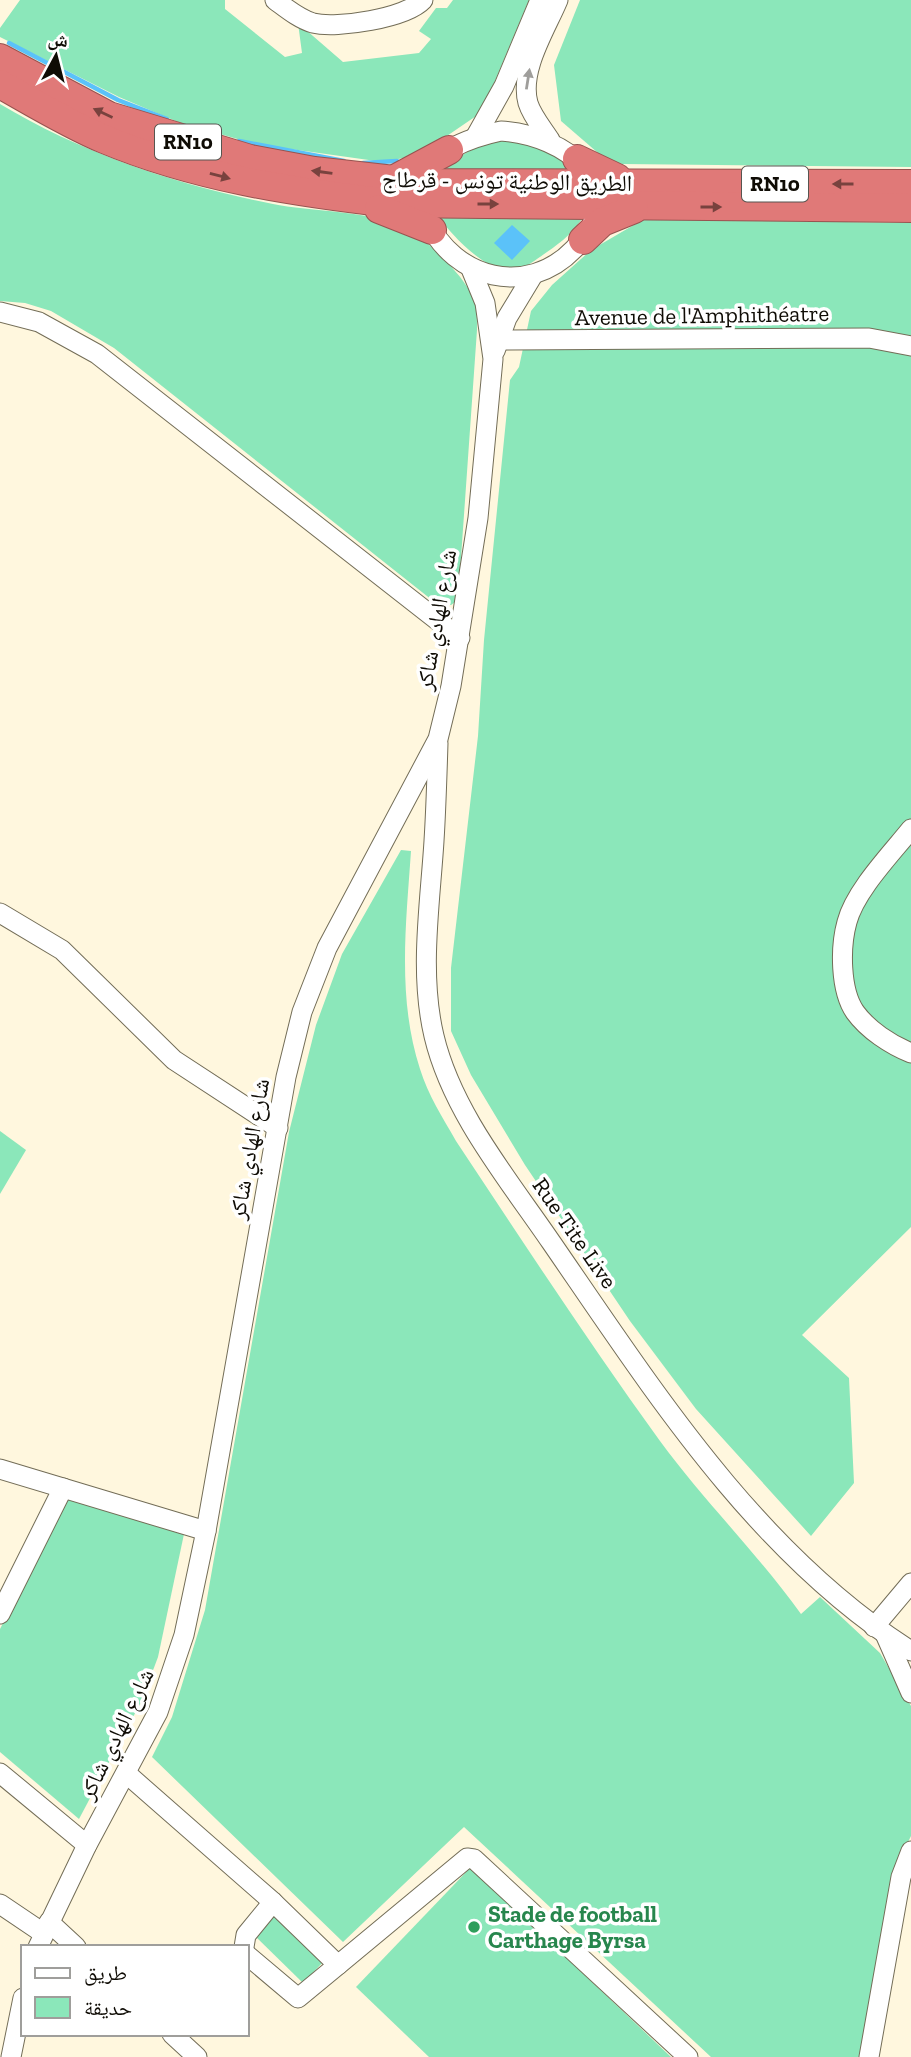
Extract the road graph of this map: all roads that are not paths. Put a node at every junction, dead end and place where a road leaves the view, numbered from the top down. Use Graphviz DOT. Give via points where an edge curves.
graph roads {
  1 [pos="275,0"];
  2 [pos="423,0"];
  3 [pos="540,0"];
  4 [pos="558,0"];
  5 [pos="0,58"];
  6 [pos="0,84"];
  7 [pos="476,136"];
  8 [pos="550,140"];
  9 [pos="449,150"];
  10 [pos="578,159"];
  11 [pos="390,181"];
  12 [pos="911,184"];
  13 [pos="420,193"];
  14 [pos="595,193"];
  15 [pos="641,195"];
  16 [pos="357,200"];
  17 [pos="911,208"];
  18 [pos="432,230"];
  19 [pos="583,240"];
  20 [pos="471,269"];
  21 [pos="533,275"];
  22 [pos="0,312"];
  23 [pos="494,346"];
  24 [pos="911,346"];
  25 [pos="460,638"];
  26 [pos="438,739"];
  27 [pos="911,829"];
  28 [pos="0,913"];
  29 [pos="911,1054"];
  30 [pos="278,1128"];
  31 [pos="0,1468"];
  32 [pos="64,1488"];
  33 [pos="206,1531"];
  34 [pos="911,1583"];
  35 [pos="0,1614"];
  36 [pos="879,1631"];
  37 [pos="911,1651"];
  38 [pos="911,1693"];
  39 [pos="0,1773"];
  40 [pos="127,1774"];
  41 [pos="87,1845"];
  42 [pos="911,1851"];
  43 [pos="906,1880"];
  44 [pos="274,1902"];
  45 [pos="0,1904"];
  46 [pos="43,1934"];
  47 [pos="71,1945"];
  48 [pos="244,1945"];
  49 [pos="248,1956"];
  50 [pos="338,1965"];
  51 [pos="21,2008"];
  52 [pos="174,2036"];
  53 [pos="188,2054"];
  54 [pos="11,2057"];
  55 [pos="688,2057"];
  56 [pos="869,2057"];
  1 -- 2 [label="street" via="320,24 404,14"];
  3 -- 7 [label="street" via="504,86"];
  8 -- 4 [label="street, one-way" via="531,111 526,92 529,70"];
  11 -- 5 [label="highway, الطريق الوطنية تونس - قرطاج / RN10, one-way" via="250,159 180,139 109,116"];
  6 -- 16 [label="highway, الطريق الوطنية تونس - قرطاج / RN10, one-way" via="103,138 171,162 241,181"];
  7 -- 8 [label="street" via="526,132"];
  7 -- 9 [label="street"];
  8 -- 10 [label="street"];
  9 -- 11 [label="highway"];
  9 -- 13 [label="street" via="432,166"];
  10 -- 14 [label="street"];
  10 -- 15 [label="highway"];
  11 -- 13 [label="highway, الطريق الوطنية تونس - قرطاج / RN10"];
  12 -- 15 [label="highway, الطريق الوطنية تونس - قرطاج / RN10, one-way"];
  13 -- 14 [label="highway, الطريق الوطنية تونس - قرطاج / RN10"];
  13 -- 16 [label="highway, الطريق الوطنية تونس - قرطاج / RN10"];
  13 -- 18 [label="street"];
  14 -- 15 [label="highway, الطريق الوطنية تونس - قرطاج / RN10"];
  14 -- 19 [label="street"];
  15 -- 17 [label="highway, الطريق الوطنية تونس - قرطاج / RN10, one-way"];
  15 -- 19 [label="highway"];
  16 -- 18 [label="highway"];
  18 -- 20 [label="street" via="448,253"];
  19 -- 21 [label="street" via="561,262"];
  20 -- 21 [label="street" via="502,277"];
  20 -- 23 [label="street" via="485,303"];
  21 -- 23 [label="street"];
  22 -- 25 [label="street" via="40,322 97,354"];
  23 -- 24 [label="street, Avenue de l'Amphithéatre" via="869,338"];
  23 -- 25 [label="street, شارع الهادي شاكر" via="478,518"];
  25 -- 26 [label="street, شارع الهادي شاكر"];
  26 -- 30 [label="street, شارع الهادي شاكر" via="362,877 315,977 293,1042"];
  26 -- 36 [label="street, Rue Tite Live" via="427,964 433,1034 452,1088 623,1347 716,1471 796,1558"];
  27 -- 29 [label="street" via="869,882 847,921 843,959 845,984 855,1011 888,1042"];
  28 -- 30 [label="street" via="62,950 174,1060"];
  30 -- 33 [label="street, شارع الهادي شاكر"];
  31 -- 32 [label="street"];
  32 -- 33 [label="street"];
  32 -- 35 [label="street"];
  33 -- 40 [label="street, شارع الهادي شاكر" via="174,1670"];
  34 -- 36 [label="street"];
  36 -- 37 [label="street, Rue Tite Live"];
  36 -- 38 [label="street"];
  39 -- 41 [label="street"];
  40 -- 41 [label="street, شارع الهادي شاكر"];
  40 -- 44 [label="street"];
  41 -- 46 [label="street, شارع الهادي شاكر"];
  42 -- 43 [label="street"];
  43 -- 56 [label="street"];
  44 -- 48 [label="street" via="246,1935"];
  44 -- 50 [label="street"];
  45 -- 46 [label="street"];
  46 -- 47 [label="street"];
  49 -- 50 [label="street" via="298,1998"];
  50 -- 55 [label="street" via="472,1858"];
  51 -- 54 [label="street"];
  52 -- 53 [label="street"];
}
